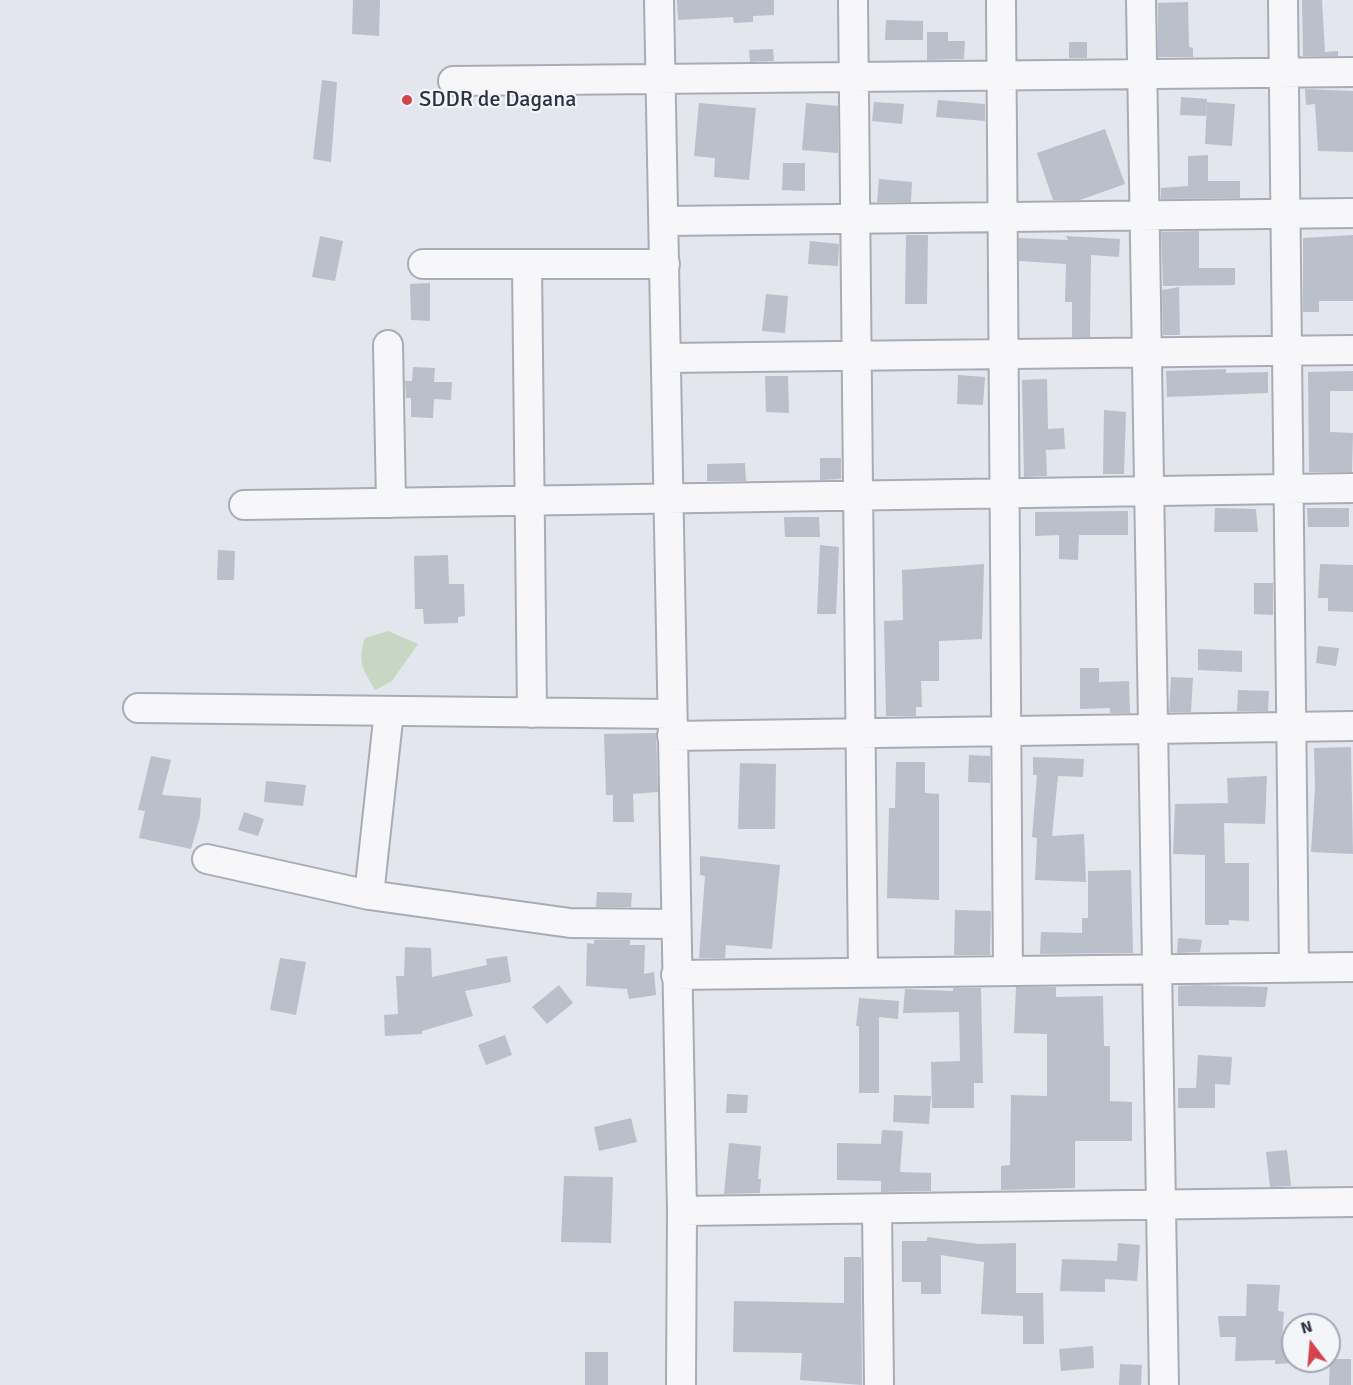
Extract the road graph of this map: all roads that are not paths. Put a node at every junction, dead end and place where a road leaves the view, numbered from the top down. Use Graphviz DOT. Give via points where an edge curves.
graph roads {
  1 [pos="658,0"];
  2 [pos="853,0"];
  3 [pos="1001,0"];
  4 [pos="1141,0"];
  5 [pos="1283,0"];
  6 [pos="1353,72"];
  7 [pos="1283,73"];
  8 [pos="1143,74"];
  9 [pos="1001,75"];
  10 [pos="854,77"];
  11 [pos="660,78"];
  12 [pos="453,81"];
  13 [pos="1285,213"];
  14 [pos="1353,213"];
  15 [pos="1145,215"];
  16 [pos="1002,217"];
  17 [pos="855,218"];
  18 [pos="665,221"];
  19 [pos="423,264"];
  20 [pos="527,264"];
  21 [pos="665,264"];
  22 [pos="388,345"];
  23 [pos="1287,350"];
  24 [pos="1353,350"];
  25 [pos="1147,352"];
  26 [pos="1004,354"];
  27 [pos="856,356"];
  28 [pos="667,358"];
  29 [pos="1353,488"];
  30 [pos="1288,489"];
  31 [pos="1149,491"];
  32 [pos="1005,494"];
  33 [pos="858,496"];
  34 [pos="669,499"];
  35 [pos="530,501"];
  36 [pos="391,503"];
  37 [pos="244,505"];
  38 [pos="138,708"];
  39 [pos="389,711"];
  40 [pos="532,713"];
  41 [pos="672,725"];
  42 [pos="1291,726"];
  43 [pos="1353,726"];
  44 [pos="1154,728"];
  45 [pos="1006,731"];
  46 [pos="861,733"];
  47 [pos="207,859"];
  48 [pos="369,895"];
  49 [pos="675,924"];
  50 [pos="1294,967"];
  51 [pos="1353,967"];
  52 [pos="1158,969"];
  53 [pos="1008,971"];
  54 [pos="863,973"];
  55 [pos="676,975"];
  56 [pos="1353,1202"];
  57 [pos="1161,1205"];
  58 [pos="877,1209"];
  59 [pos="682,1211"];
  60 [pos="681,1385"];
  61 [pos="879,1385"];
  62 [pos="1164,1385"];
  1 -- 11 [label="street"];
  2 -- 10 [label="street"];
  3 -- 9 [label="street"];
  4 -- 8 [label="street"];
  5 -- 7 [label="street"];
  6 -- 7 [label="street"];
  7 -- 8 [label="street"];
  7 -- 13 [label="street"];
  8 -- 9 [label="street"];
  8 -- 15 [label="street"];
  9 -- 10 [label="street"];
  9 -- 16 [label="street"];
  10 -- 11 [label="street"];
  10 -- 17 [label="street"];
  11 -- 12 [label="street"];
  11 -- 18 [label="street"];
  13 -- 14 [label="street"];
  13 -- 15 [label="street"];
  13 -- 23 [label="street"];
  15 -- 16 [label="street"];
  15 -- 25 [label="street"];
  16 -- 17 [label="street"];
  16 -- 26 [label="street"];
  17 -- 18 [label="street"];
  17 -- 27 [label="street"];
  18 -- 21 [label="street"];
  19 -- 20 [label="street"];
  20 -- 21 [label="street"];
  20 -- 35 [label="street"];
  21 -- 28 [label="street"];
  22 -- 36 [label="street"];
  23 -- 24 [label="street"];
  23 -- 25 [label="street"];
  23 -- 30 [label="street"];
  25 -- 26 [label="street"];
  25 -- 31 [label="street"];
  26 -- 27 [label="street"];
  26 -- 32 [label="street"];
  27 -- 28 [label="street"];
  27 -- 33 [label="street"];
  28 -- 34 [label="street"];
  29 -- 30 [label="street"];
  30 -- 31 [label="street"];
  30 -- 42 [label="street"];
  31 -- 32 [label="street"];
  31 -- 44 [label="street"];
  32 -- 33 [label="street"];
  32 -- 45 [label="street"];
  33 -- 34 [label="street"];
  33 -- 46 [label="street"];
  34 -- 35 [label="street"];
  34 -- 41 [label="street"];
  35 -- 36 [label="street"];
  35 -- 40 [label="street"];
  36 -- 37 [label="street"];
  38 -- 39 [label="street"];
  39 -- 40 [label="street"];
  39 -- 48 [label="street"];
  40 -- 41 [label="street"];
  41 -- 46 [label="street"];
  41 -- 49 [label="street"];
  42 -- 43 [label="street"];
  42 -- 44 [label="street"];
  42 -- 50 [label="street"];
  44 -- 45 [label="street"];
  44 -- 52 [label="street"];
  45 -- 46 [label="street"];
  45 -- 53 [label="street"];
  46 -- 54 [label="street"];
  47 -- 48 [label="street"];
  48 -- 49 [label="street" via="570,923"];
  49 -- 55 [label="street"];
  50 -- 51 [label="street"];
  50 -- 52 [label="street"];
  52 -- 53 [label="street"];
  52 -- 57 [label="street"];
  53 -- 54 [label="street"];
  54 -- 55 [label="street"];
  55 -- 59 [label="street"];
  56 -- 57 [label="street"];
  57 -- 58 [label="street"];
  57 -- 62 [label="street"];
  58 -- 59 [label="street"];
  58 -- 61 [label="street"];
  59 -- 60 [label="street"];
}
